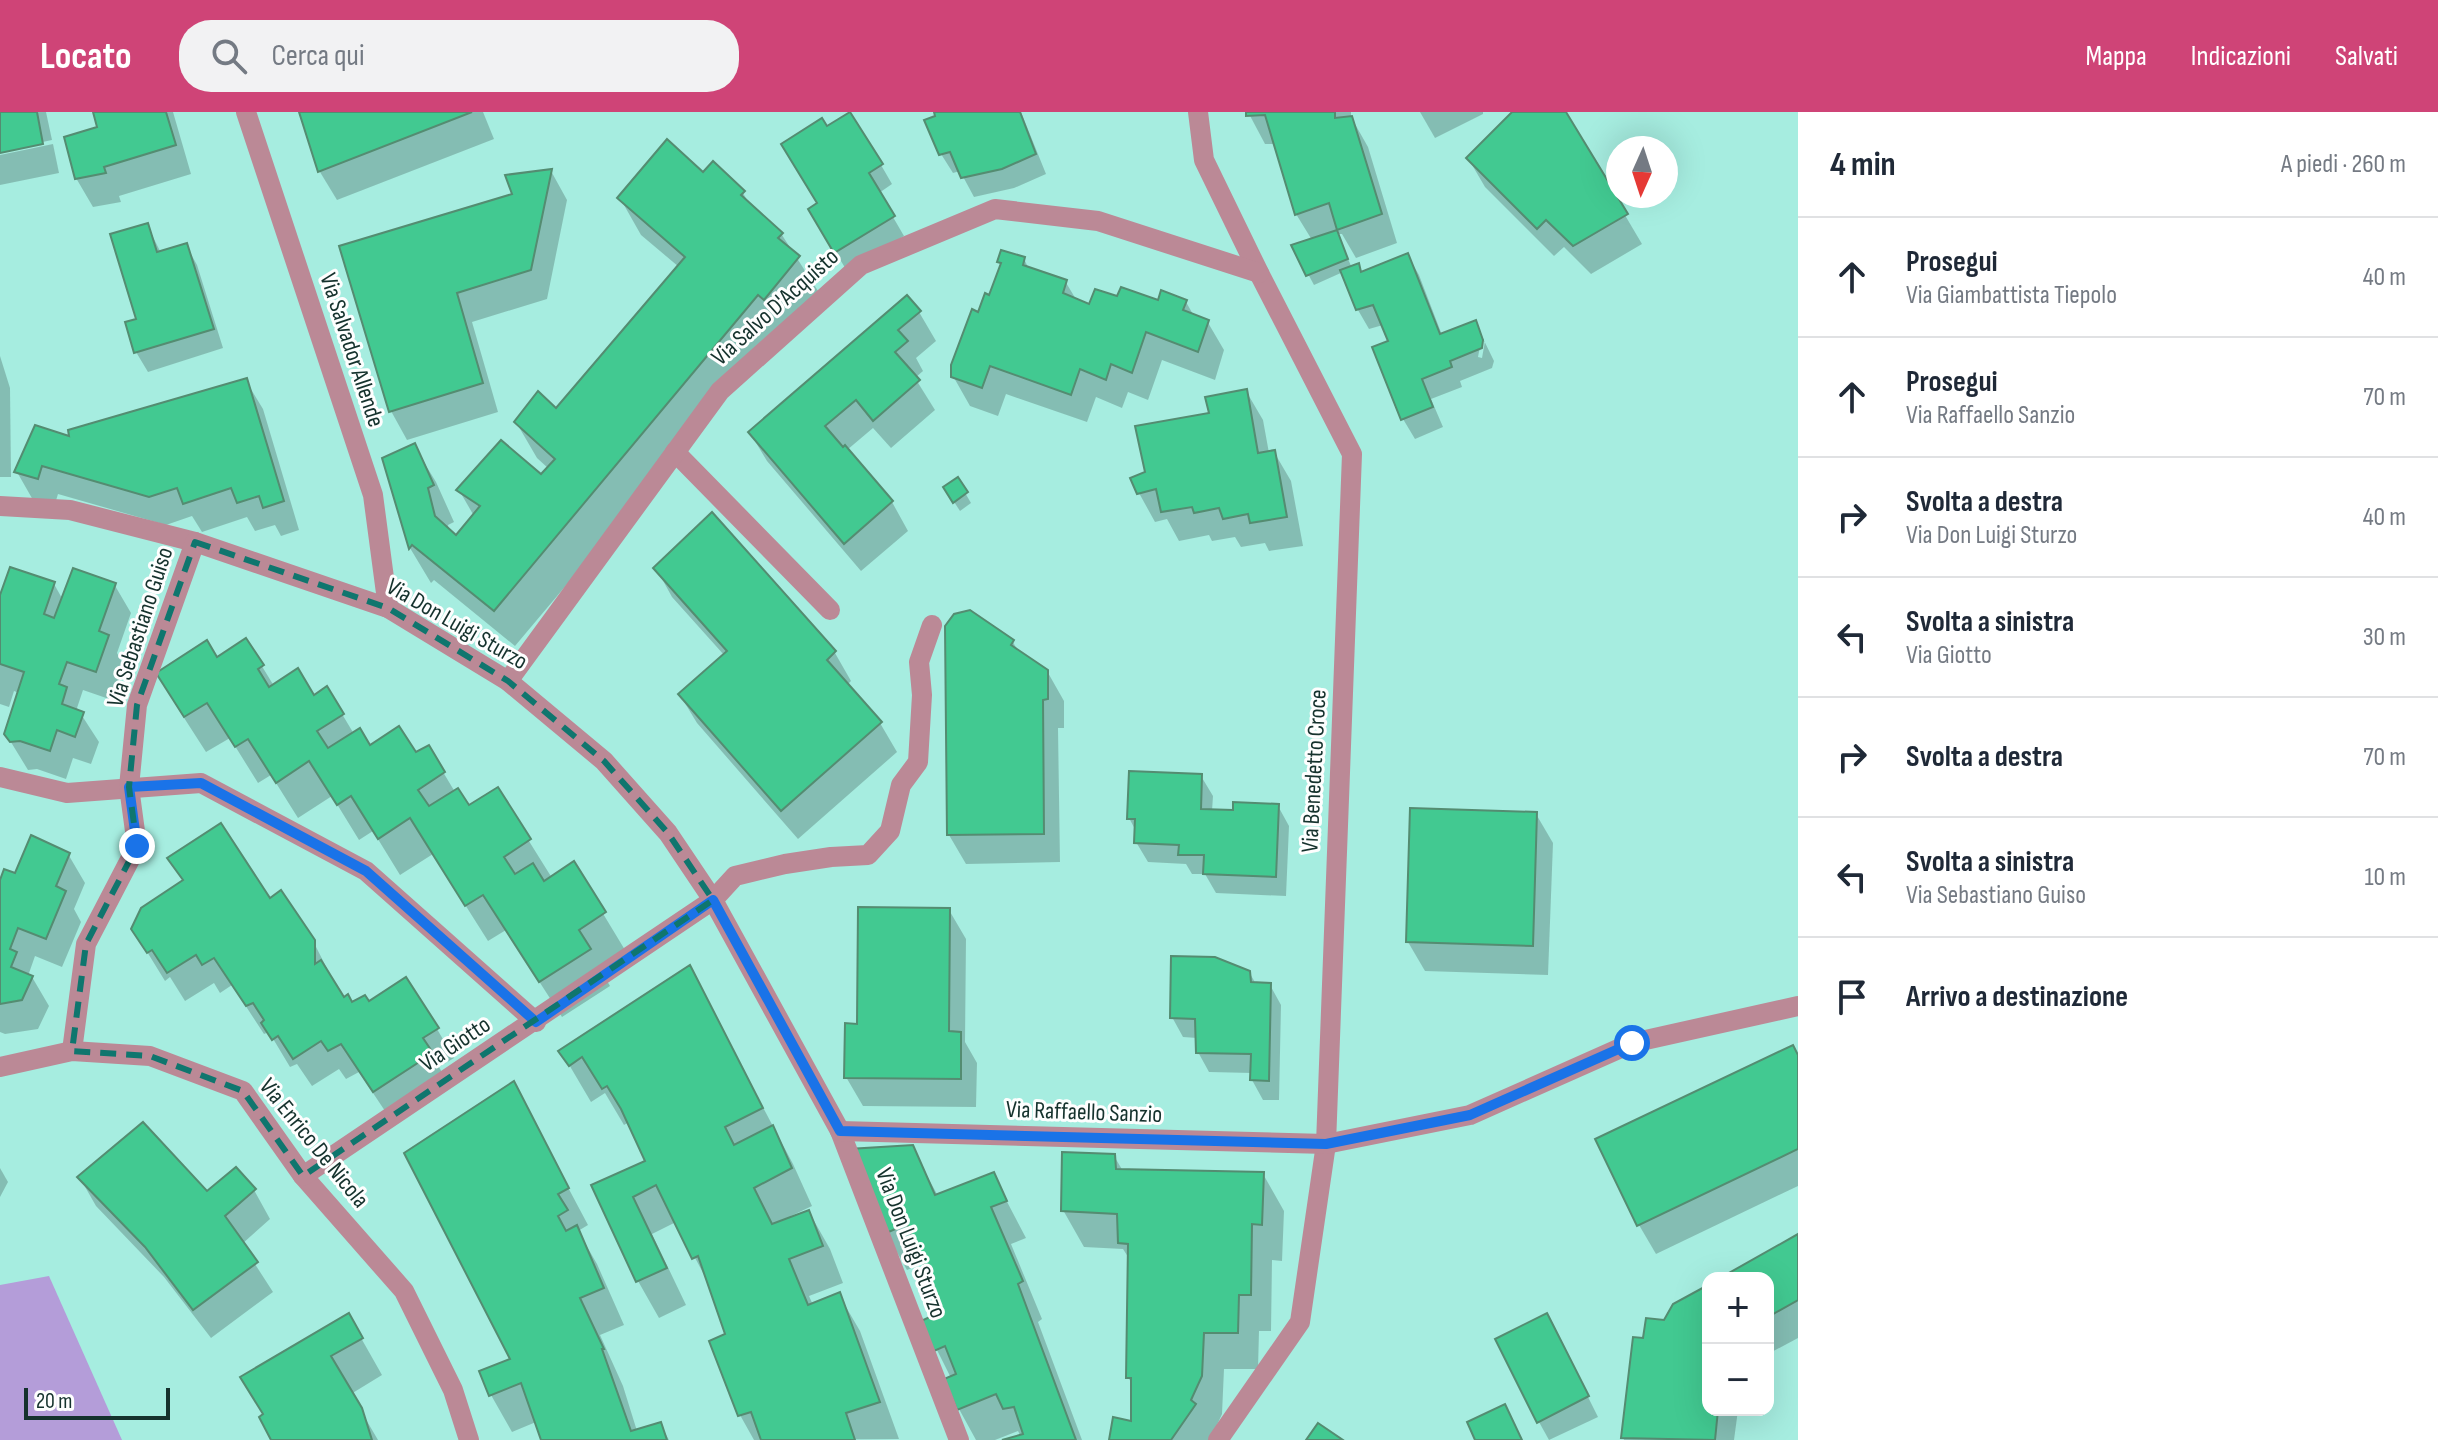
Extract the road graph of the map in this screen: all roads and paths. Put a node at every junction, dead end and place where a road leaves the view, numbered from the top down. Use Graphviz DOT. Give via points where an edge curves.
graph roads {
  1 [pos="246,112"];
  2 [pos="1198,112"];
  3 [pos="1259,273"];
  4 [pos="675,452"];
  5 [pos="0,506"];
  6 [pos="195,542"];
  7 [pos="388,608"];
  8 [pos="830,610"];
  9 [pos="932,625"];
  10 [pos="508,681"];
  11 [pos="0,777"];
  12 [pos="129,787"];
  13 [pos="713,900"];
  14 [pos="1798,1006"];
  15 [pos="536,1022"];
  16 [pos="72,1051"];
  17 [pos="0,1067"];
  18 [pos="840,1131"];
  19 [pos="1326,1144"];
  20 [pos="303,1176"];
  21 [pos="469,1440"];
  22 [pos="959,1440"];
  23 [pos="1218,1440"];
  1 -- 7 [label="street, Via Salvador Allende" via="373,495"];
  2 -- 3 [label="street, Via Benedetto Croce" via="1204,160"];
  3 -- 4 [label="street, Via Salvo D'Acquisto" via="1098,221 995,209 861,265 720,391"];
  3 -- 19 [label="street, Via Benedetto Croce" via="1352,454"];
  4 -- 8 [label="street"];
  4 -- 10 [label="street, Via Salvo D'Acquisto"];
  5 -- 6 [label="street, Via Don Luigi Sturzo" via="70,510"];
  6 -- 7 [label="street, Via Don Luigi Sturzo"];
  6 -- 12 [label="street, Via Sebastiano Guiso" via="137,705"];
  7 -- 10 [label="street, Via Don Luigi Sturzo"];
  9 -- 13 [label="street" via="919,662 918,762 901,785 890,831 868,855 785,864 735,876"];
  10 -- 13 [label="street, Via Don Luigi Sturzo" via="604,761 668,833"];
  11 -- 12 [label="street" via="67,793"];
  12 -- 15 [label="street" via="201,783 366,871"];
  12 -- 16 [label="street, Via Sebastiano Guiso" via="137,846 86,944"];
  13 -- 15 [label="street, Via Giotto"];
  13 -- 18 [label="street, Via Don Luigi Sturzo"];
  14 -- 19 [label="street, Via Raffaello Sanzio" via="1632,1043 1470,1115"];
  15 -- 20 [label="street, Via Giotto"];
  16 -- 17 [label="street, Via Enrico De Nicola"];
  16 -- 20 [label="street, Via Enrico De Nicola" via="150,1056 243,1091"];
  18 -- 19 [label="street, Via Raffaello Sanzio"];
  18 -- 22 [label="street, Via Don Luigi Sturzo"];
  19 -- 23 [label="street, Via Benedetto Croce" via="1300,1322"];
  20 -- 21 [label="street, Via Enrico De Nicola" via="404,1291 453,1390"];
}
